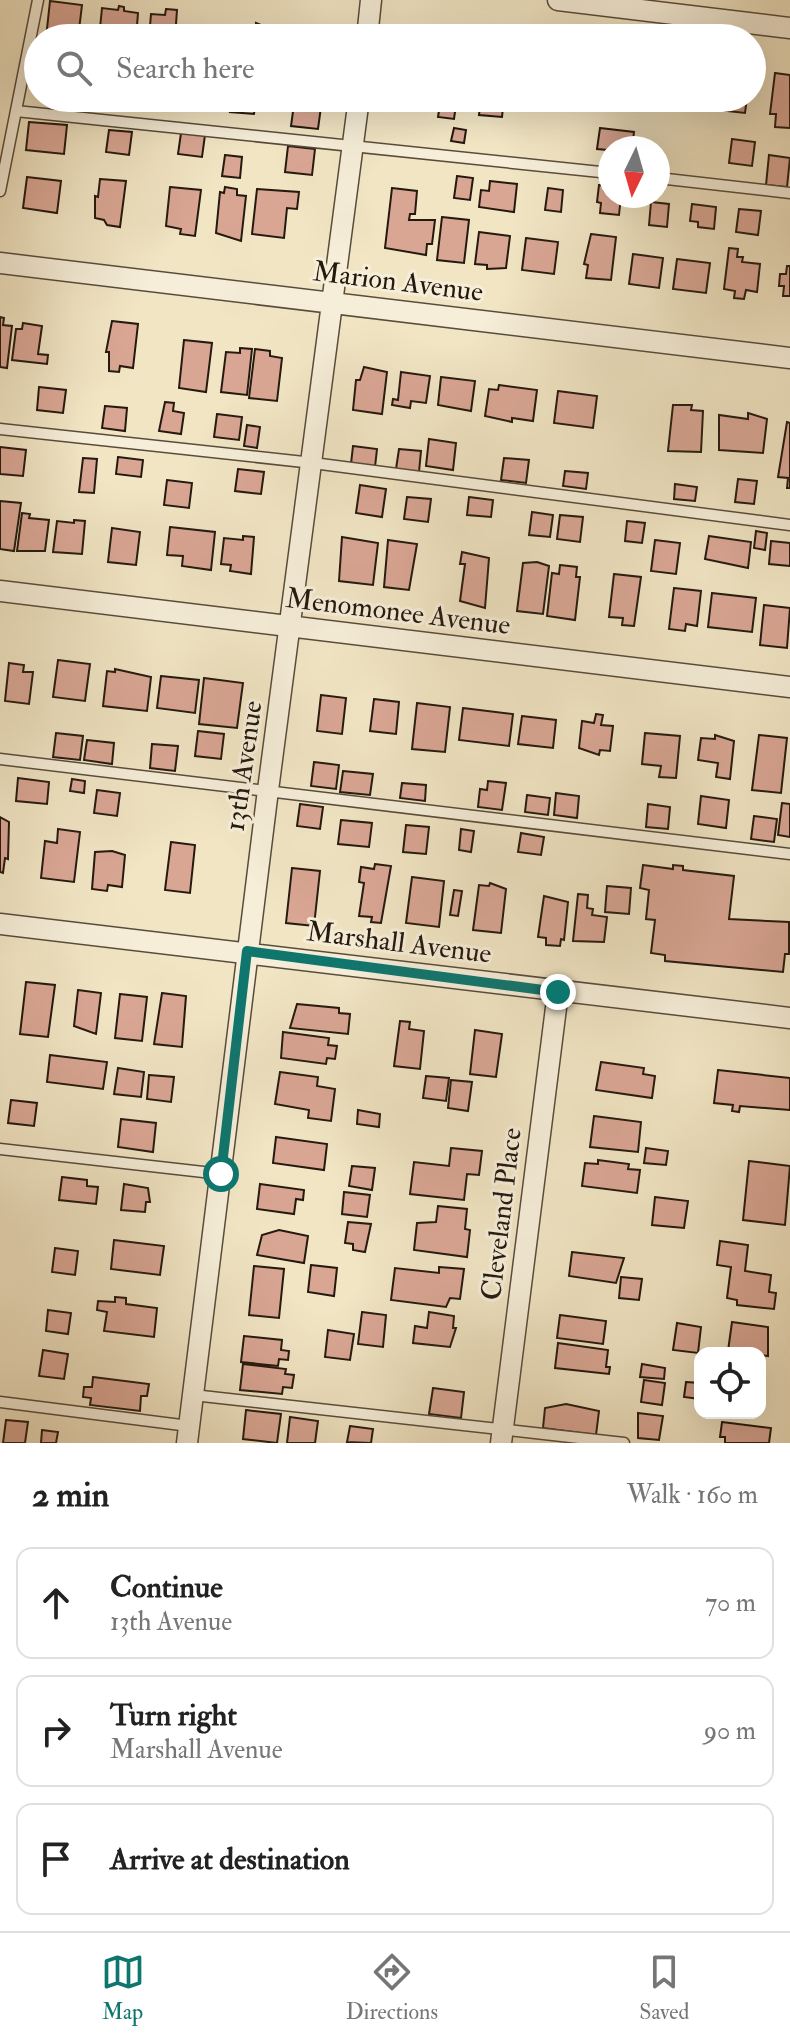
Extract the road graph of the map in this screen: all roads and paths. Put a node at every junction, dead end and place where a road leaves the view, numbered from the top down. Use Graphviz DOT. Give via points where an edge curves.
graph roads {
  1 [pos="38,0"];
  2 [pos="371,0"];
  3 [pos="558,0"];
  4 [pos="33,24"];
  5 [pos="368,24"];
  6 [pos="757,24"];
  7 [pos="766,25"];
  8 [pos="790,28"];
  9 [pos="24,71"];
  10 [pos="16,111"];
  11 [pos="24,112"];
  12 [pos="26,112"];
  13 [pos="357,112"];
  14 [pos="353,144"];
  15 [pos="598,172"];
  16 [pos="670,179"];
  17 [pos="0,191"];
  18 [pos="790,193"];
  19 [pos="0,263"];
  20 [pos="333,302"];
  21 [pos="790,358"];
  22 [pos="0,429"];
  23 [pos="313,463"];
  24 [pos="790,525"];
  25 [pos="0,591"];
  26 [pos="292,627"];
  27 [pos="790,687"];
  28 [pos="0,759"];
  29 [pos="268,790"];
  30 [pos="790,854"];
  31 [pos="0,924"];
  32 [pos="247,951"];
  33 [pos="558,992"];
  34 [pos="790,1018"];
  35 [pos="0,1149"];
  36 [pos="221,1174"];
  37 [pos="193,1395"];
  38 [pos="0,1402"];
  39 [pos="188,1434"];
  40 [pos="502,1436"];
  41 [pos="624,1443"];
  1 -- 4 [label="lane"];
  2 -- 5 [label="street"];
  3 -- 6 [label="street"];
  7 -- 8 [label="street"];
  9 -- 10 [label="lane"];
  10 -- 11 [label="lane"];
  10 -- 17 [label="lane"];
  12 -- 14 [label="lane"];
  13 -- 14 [label="street, 13th Avenue"];
  14 -- 15 [label="lane"];
  14 -- 20 [label="street, 13th Avenue"];
  16 -- 18 [label="lane"];
  19 -- 20 [label="street, Marion Avenue"];
  20 -- 21 [label="street, Marion Avenue"];
  20 -- 23 [label="street, 13th Avenue"];
  22 -- 23 [label="lane"];
  23 -- 24 [label="lane"];
  23 -- 26 [label="street, 13th Avenue"];
  25 -- 26 [label="street, Menomonee Avenue"];
  26 -- 27 [label="street, Menomonee Avenue"];
  26 -- 29 [label="street, 13th Avenue"];
  28 -- 29 [label="lane"];
  29 -- 30 [label="lane"];
  29 -- 32 [label="street, 13th Avenue"];
  31 -- 32 [label="street, Marshall Avenue"];
  32 -- 33 [label="street, Marshall Avenue"];
  32 -- 36 [label="street, 13th Avenue"];
  33 -- 34 [label="street, Marshall Avenue"];
  33 -- 40 [label="street, Cleveland Place"];
  35 -- 36 [label="lane"];
  36 -- 37 [label="street, 13th Avenue"];
  37 -- 39 [label="street, 13th Avenue"];
  37 -- 40 [label="lane"];
  38 -- 39 [label="lane"];
  40 -- 41 [label="lane"];
}
